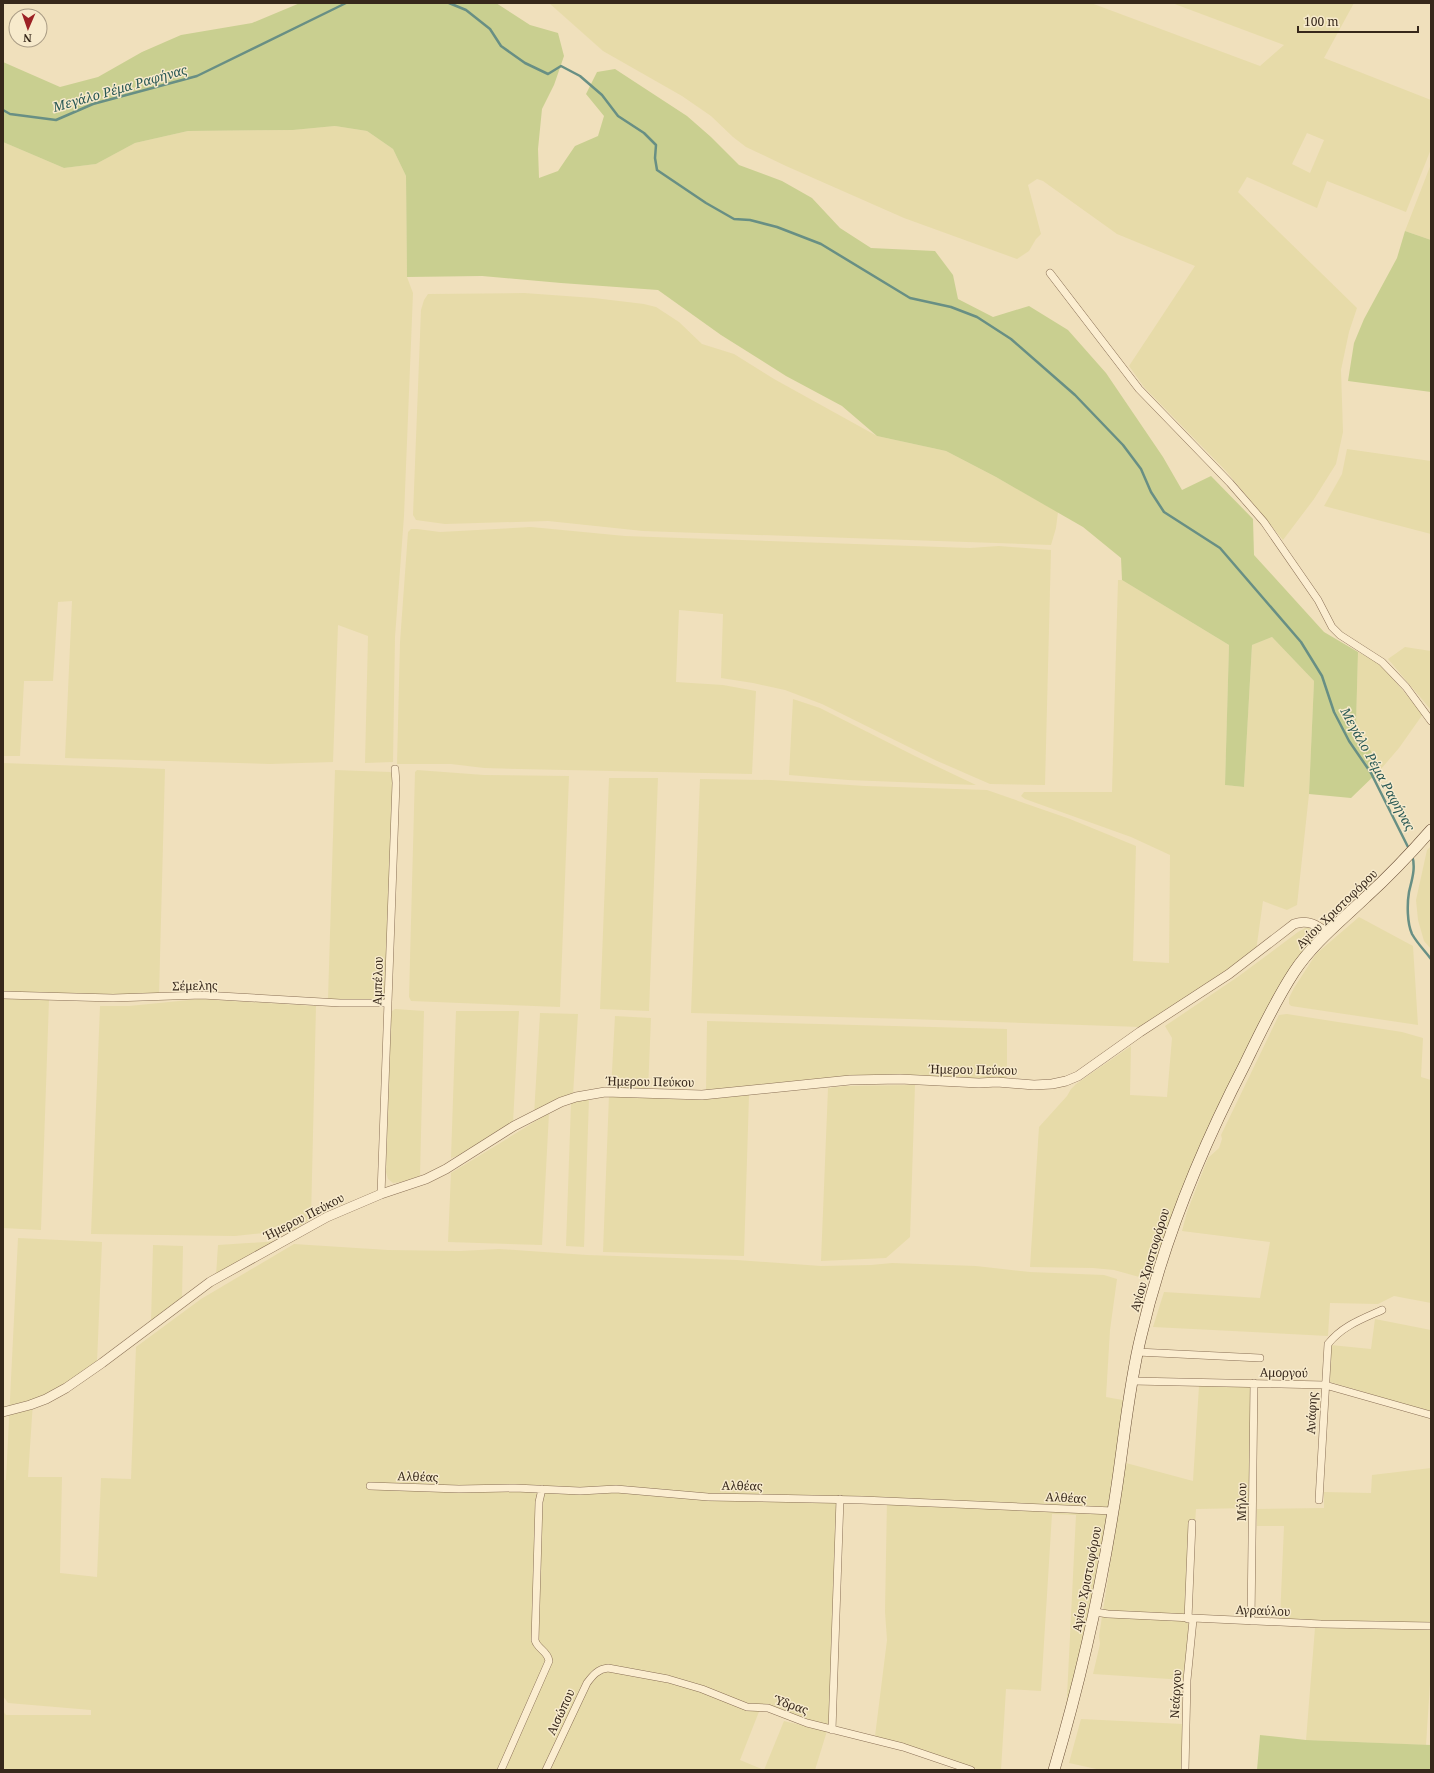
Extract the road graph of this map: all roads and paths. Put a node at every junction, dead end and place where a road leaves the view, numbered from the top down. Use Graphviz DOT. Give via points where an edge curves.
graph roads {
  1 [pos="1050,274"];
  2 [pos="1431,721"];
  3 [pos="395,768"];
  4 [pos="1431,830"];
  5 [pos="1327,933"];
  6 [pos="3,995"];
  7 [pos="388,1003"];
  8 [pos="382,1194"];
  9 [pos="1382,1310"];
  10 [pos="1137,1352"];
  11 [pos="1260,1358"];
  12 [pos="1133,1381"];
  13 [pos="1254,1384"];
  14 [pos="1325,1385"];
  15 [pos="3,1412"];
  16 [pos="1431,1415"];
  17 [pos="370,1486"];
  18 [pos="542,1489"];
  19 [pos="840,1499"];
  20 [pos="1319,1500"];
  21 [pos="1113,1511"];
  22 [pos="1192,1523"];
  23 [pos="1095,1612"];
  24 [pos="1190,1619"];
  25 [pos="1251,1620"];
  26 [pos="1431,1626"];
  27 [pos="603,1669"];
  28 [pos="832,1730"];
  29 [pos="501,1770"];
  30 [pos="546,1770"];
  31 [pos="971,1770"];
  32 [pos="1054,1770"];
  33 [pos="1185,1770"];
  1 -- 2 [label="street" via="1139,389 1264,522 1318,600 1332,627 1340,636 1382,662"];
  3 -- 7 [label="street, Αμπέλου"];
  4 -- 5 [label="main road, Αγίου Χριστοφόρου" via="1401,864"];
  5 -- 8 [label="street, Ήμερου Πεύκου" via="1309,922 1294,924 1235,970 1078,1076 1066,1081 1034,1085 900,1079 850,1080 702,1095 593,1093 561,1102 514,1126 439,1173"];
  5 -- 10 [label="main road, Αγίου Χριστοφόρου" via="1307,954 1274,1005 1218,1117 1183,1198"];
  6 -- 7 [label="street, Σέμελης" via="113,998 202,996"];
  7 -- 8 [label="street, Αμπέλου"];
  8 -- 15 [label="street, Ήμερου Πεύκου" via="327,1217 210,1282 66,1388 30,1405"];
  9 -- 14 [label="street, Ανάφης" via="1345,1327 1334,1336 1328,1344"];
  10 -- 11 [label="street"];
  10 -- 12 [label="main road, Αγίου Χριστοφόρου"];
  12 -- 13 [label="street, Αμοργού"];
  12 -- 21 [label="main road, Αγίου Χριστοφόρου"];
  13 -- 14 [label="street, Αμοργού"];
  13 -- 25 [label="street, Μήλου"];
  14 -- 16 [label="street, Αμοργού"];
  14 -- 20 [label="street, Ανάφης"];
  17 -- 18 [label="street, Αλθέας"];
  18 -- 19 [label="street, Αλθέας" via="616,1489 708,1497"];
  18 -- 29 [label="street" via="539,1502 535,1640 549,1661"];
  19 -- 21 [label="street, Αλθέας"];
  19 -- 28 [label="street"];
  21 -- 23 [label="main road, Αγίου Χριστοφόρου"];
  22 -- 24 [label="street, Νεάρχου"];
  23 -- 24 [label="street, Αγραύλου"];
  23 -- 32 [label="main road, Αγίου Χριστοφόρου"];
  24 -- 25 [label="street, Αγραύλου"];
  24 -- 33 [label="street, Νεάρχου"];
  25 -- 26 [label="street, Αγραύλου"];
  27 -- 28 [label="street, Ύδρας" via="668,1679 747,1707 768,1708"];
  27 -- 30 [label="street, Αισώπου" via="588,1683"];
  28 -- 31 [label="street, Ύδρας" via="903,1747"];
}
